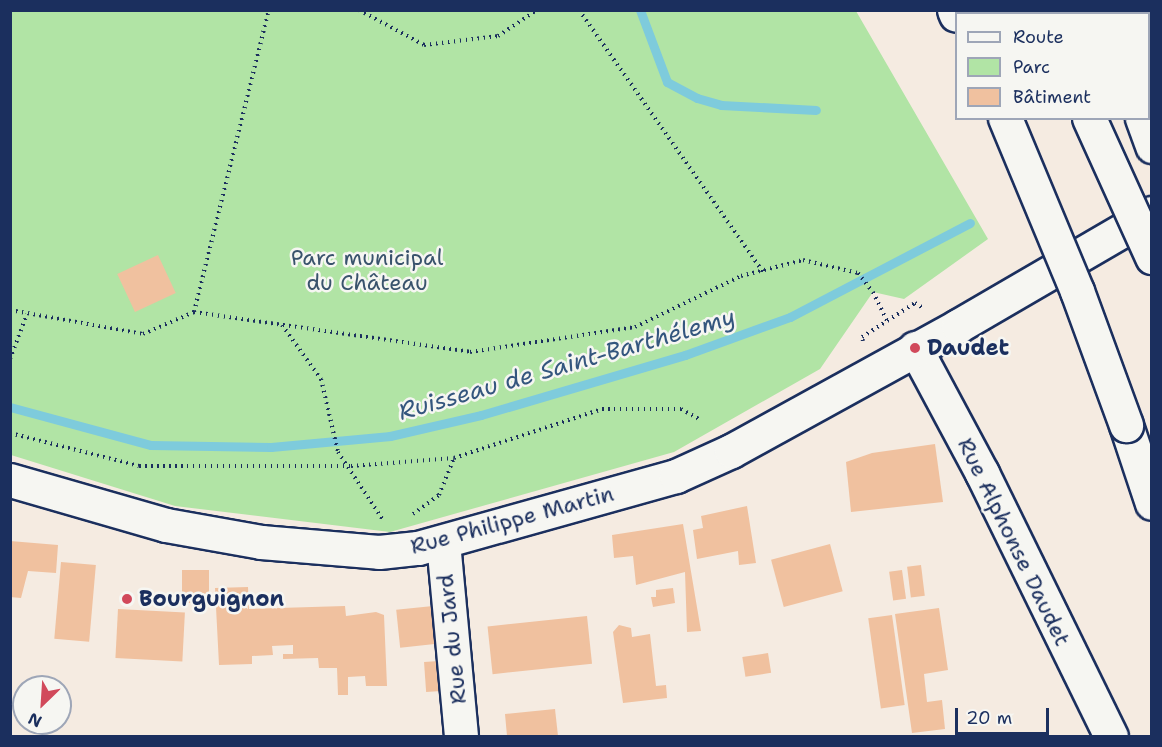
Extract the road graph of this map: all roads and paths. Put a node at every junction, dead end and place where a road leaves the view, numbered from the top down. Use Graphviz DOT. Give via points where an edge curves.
graph roads {
  1 [pos="269,10"];
  2 [pos="359,10"];
  3 [pos="537,10"];
  4 [pos="579,10"];
  5 [pos="1006,120"];
  6 [pos="1090,120"];
  7 [pos="1143,120"];
  8 [pos="1152,146"];
  9 [pos="1152,213"];
  10 [pos="1152,257"];
  11 [pos="763,272"];
  12 [pos="10,310"];
  13 [pos="194,312"];
  14 [pos="27,314"];
  15 [pos="887,321"];
  16 [pos="282,325"];
  17 [pos="915,348"];
  18 [pos="10,359"];
  19 [pos="699,419"];
  20 [pos="10,434"];
  21 [pos="454,458"];
  22 [pos="351,466"];
  23 [pos="10,480"];
  24 [pos="1152,503"];
  25 [pos="408,518"];
  26 [pos="385,523"];
  27 [pos="443,542"];
  28 [pos="461,736"];
  29 [pos="1111,736"];
  1 -- 13 [label="path"];
  2 -- 3 [label="path" via="424,45 498,36"];
  4 -- 11 [label="path"];
  5 -- 24 [label="main road, bridge" via="1077,291"];
  6 -- 10 [label="main road, bridge"];
  7 -- 8 [label="main road"];
  9 -- 17 [label="main road, Rue Philippe Martin"];
  11 -- 15 [label="path" via="803,260 858,273"];
  11 -- 16 [label="path" via="741,276 635,327 470,352"];
  12 -- 14 [label="path"];
  13 -- 14 [label="path" via="143,334"];
  13 -- 16 [label="path"];
  14 -- 18 [label="path"];
  16 -- 22 [label="path" via="321,380 338,452"];
  17 -- 27 [label="main road, Rue Philippe Martin" via="731,451 676,476"];
  17 -- 29 [label="main road, Rue Alphonse Daudet"];
  19 -- 21 [label="path" via="681,409 602,409"];
  20 -- 22 [label="path" via="139,466"];
  21 -- 22 [label="path"];
  21 -- 25 [label="path" via="439,495"];
  22 -- 26 [label="path"];
  23 -- 27 [label="main road, Rue Philippe Martin" via="166,525 261,542 379,552"];
  27 -- 28 [label="main road, Rue du Jard"];
}
